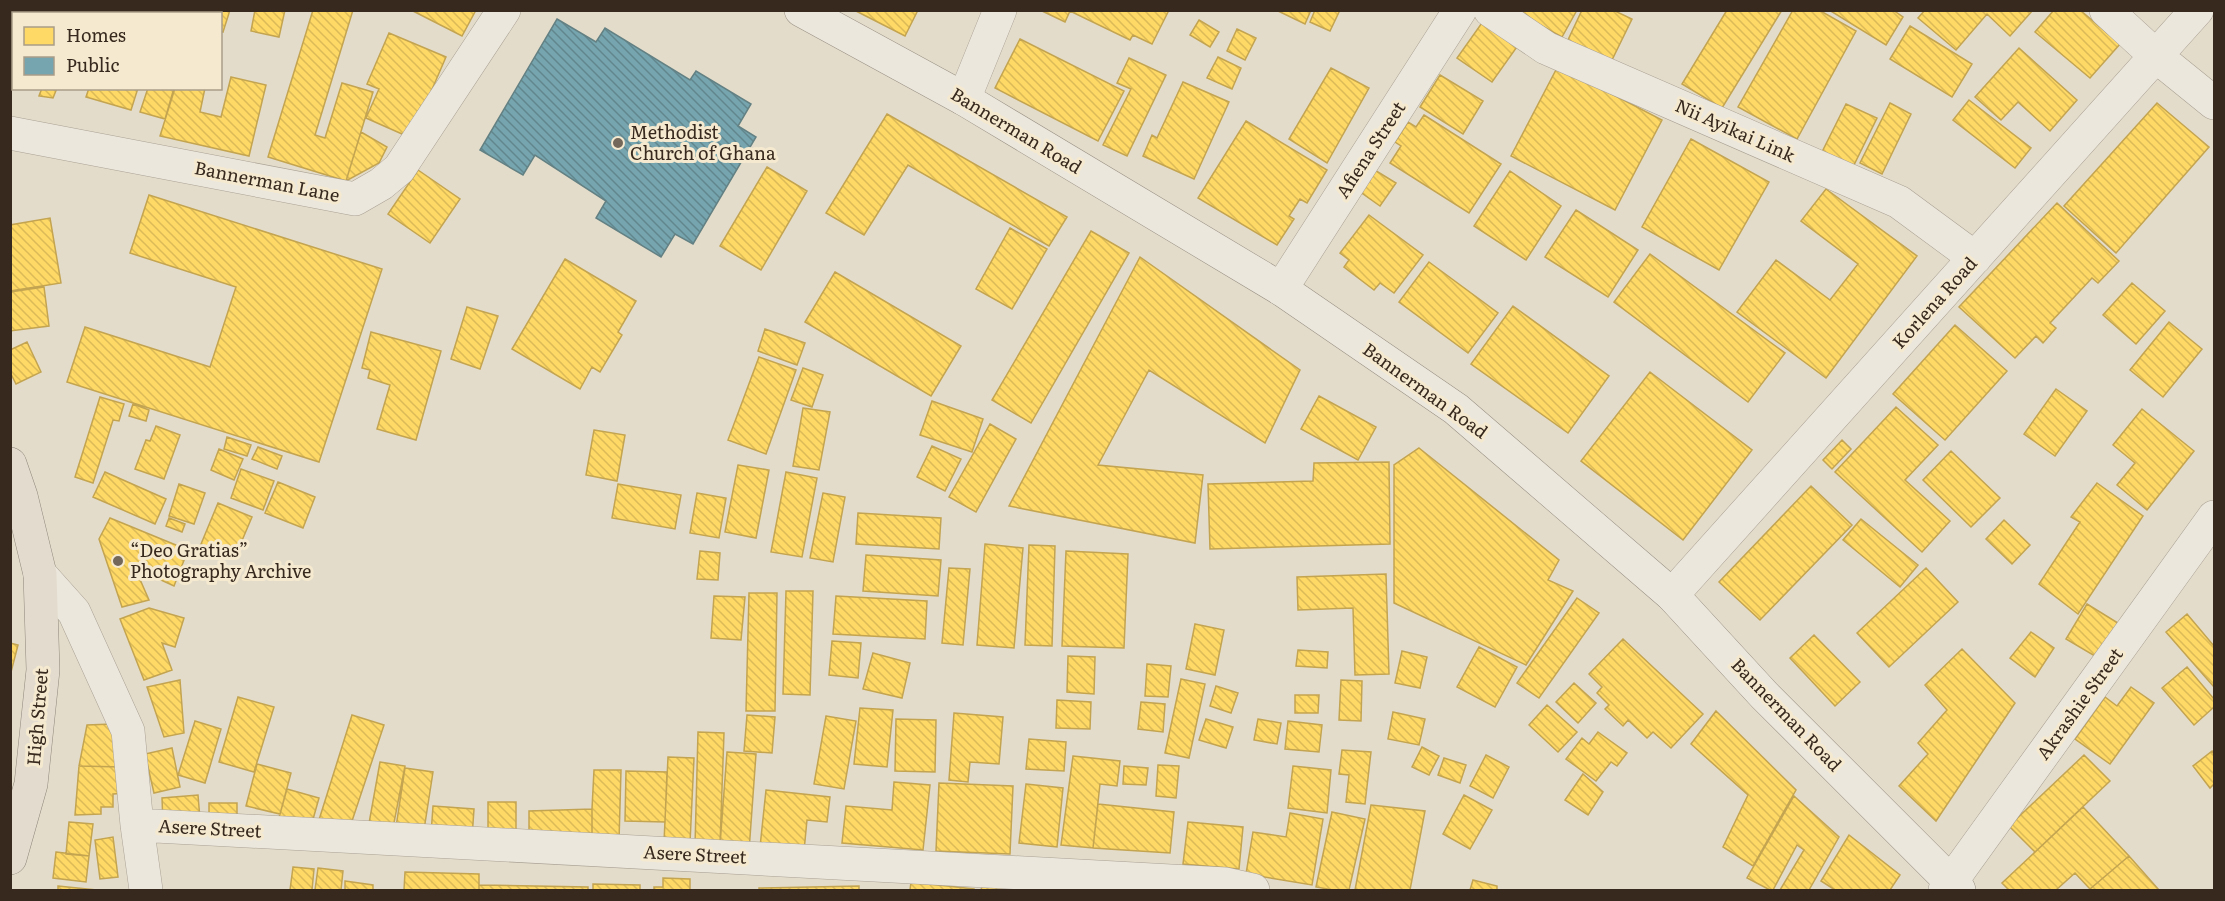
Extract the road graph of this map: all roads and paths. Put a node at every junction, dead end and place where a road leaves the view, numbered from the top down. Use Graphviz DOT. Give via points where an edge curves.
graph roads {
  1 [pos="504,10"];
  2 [pos="801,10"];
  3 [pos="1000,10"];
  4 [pos="1460,10"];
  5 [pos="1490,10"];
  6 [pos="2106,10"];
  7 [pos="2197,10"];
  8 [pos="2156,56"];
  9 [pos="964,99"];
  10 [pos="2214,103"];
  11 [pos="10,133"];
  12 [pos="1976,258"];
  13 [pos="1281,289"];
  14 [pos="10,464"];
  15 [pos="16,495"];
  16 [pos="2214,517"];
  17 [pos="40,574"];
  18 [pos="1672,595"];
  19 [pos="137,825"];
  20 [pos="10,858"];
  21 [pos="1952,888"];
  22 [pos="146,891"];
  23 [pos="1253,891"];
  1 -- 11 [label="street, Bannerman Lane" via="399,169 355,199"];
  2 -- 9 [label="street, Bannerman Road"];
  3 -- 9 [label="street"];
  4 -- 13 [label="street, Afiena Street"];
  5 -- 12 [label="street, Nii Ayikai Link" via="1546,48 1899,202"];
  6 -- 8 [label="street"];
  7 -- 8 [label="street, Korlena Road"];
  8 -- 10 [label="street"];
  8 -- 12 [label="street, Korlena Road"];
  9 -- 13 [label="street, Bannerman Road"];
  12 -- 18 [label="street, Korlena Road"];
  13 -- 18 [label="street, Bannerman Road" via="1456,409"];
  14 -- 15 [label="main road, High Street"];
  15 -- 17 [label="main road, High Street"];
  16 -- 21 [label="street, Akrashie Street"];
  17 -- 19 [label="street" via="74,612 128,731"];
  17 -- 20 [label="main road, High Street" via="43,670 36,738 31,784"];
  18 -- 21 [label="street, Bannerman Road"];
  19 -- 22 [label="street"];
  19 -- 23 [label="street, Asere Street" via="1226,884"];
}
